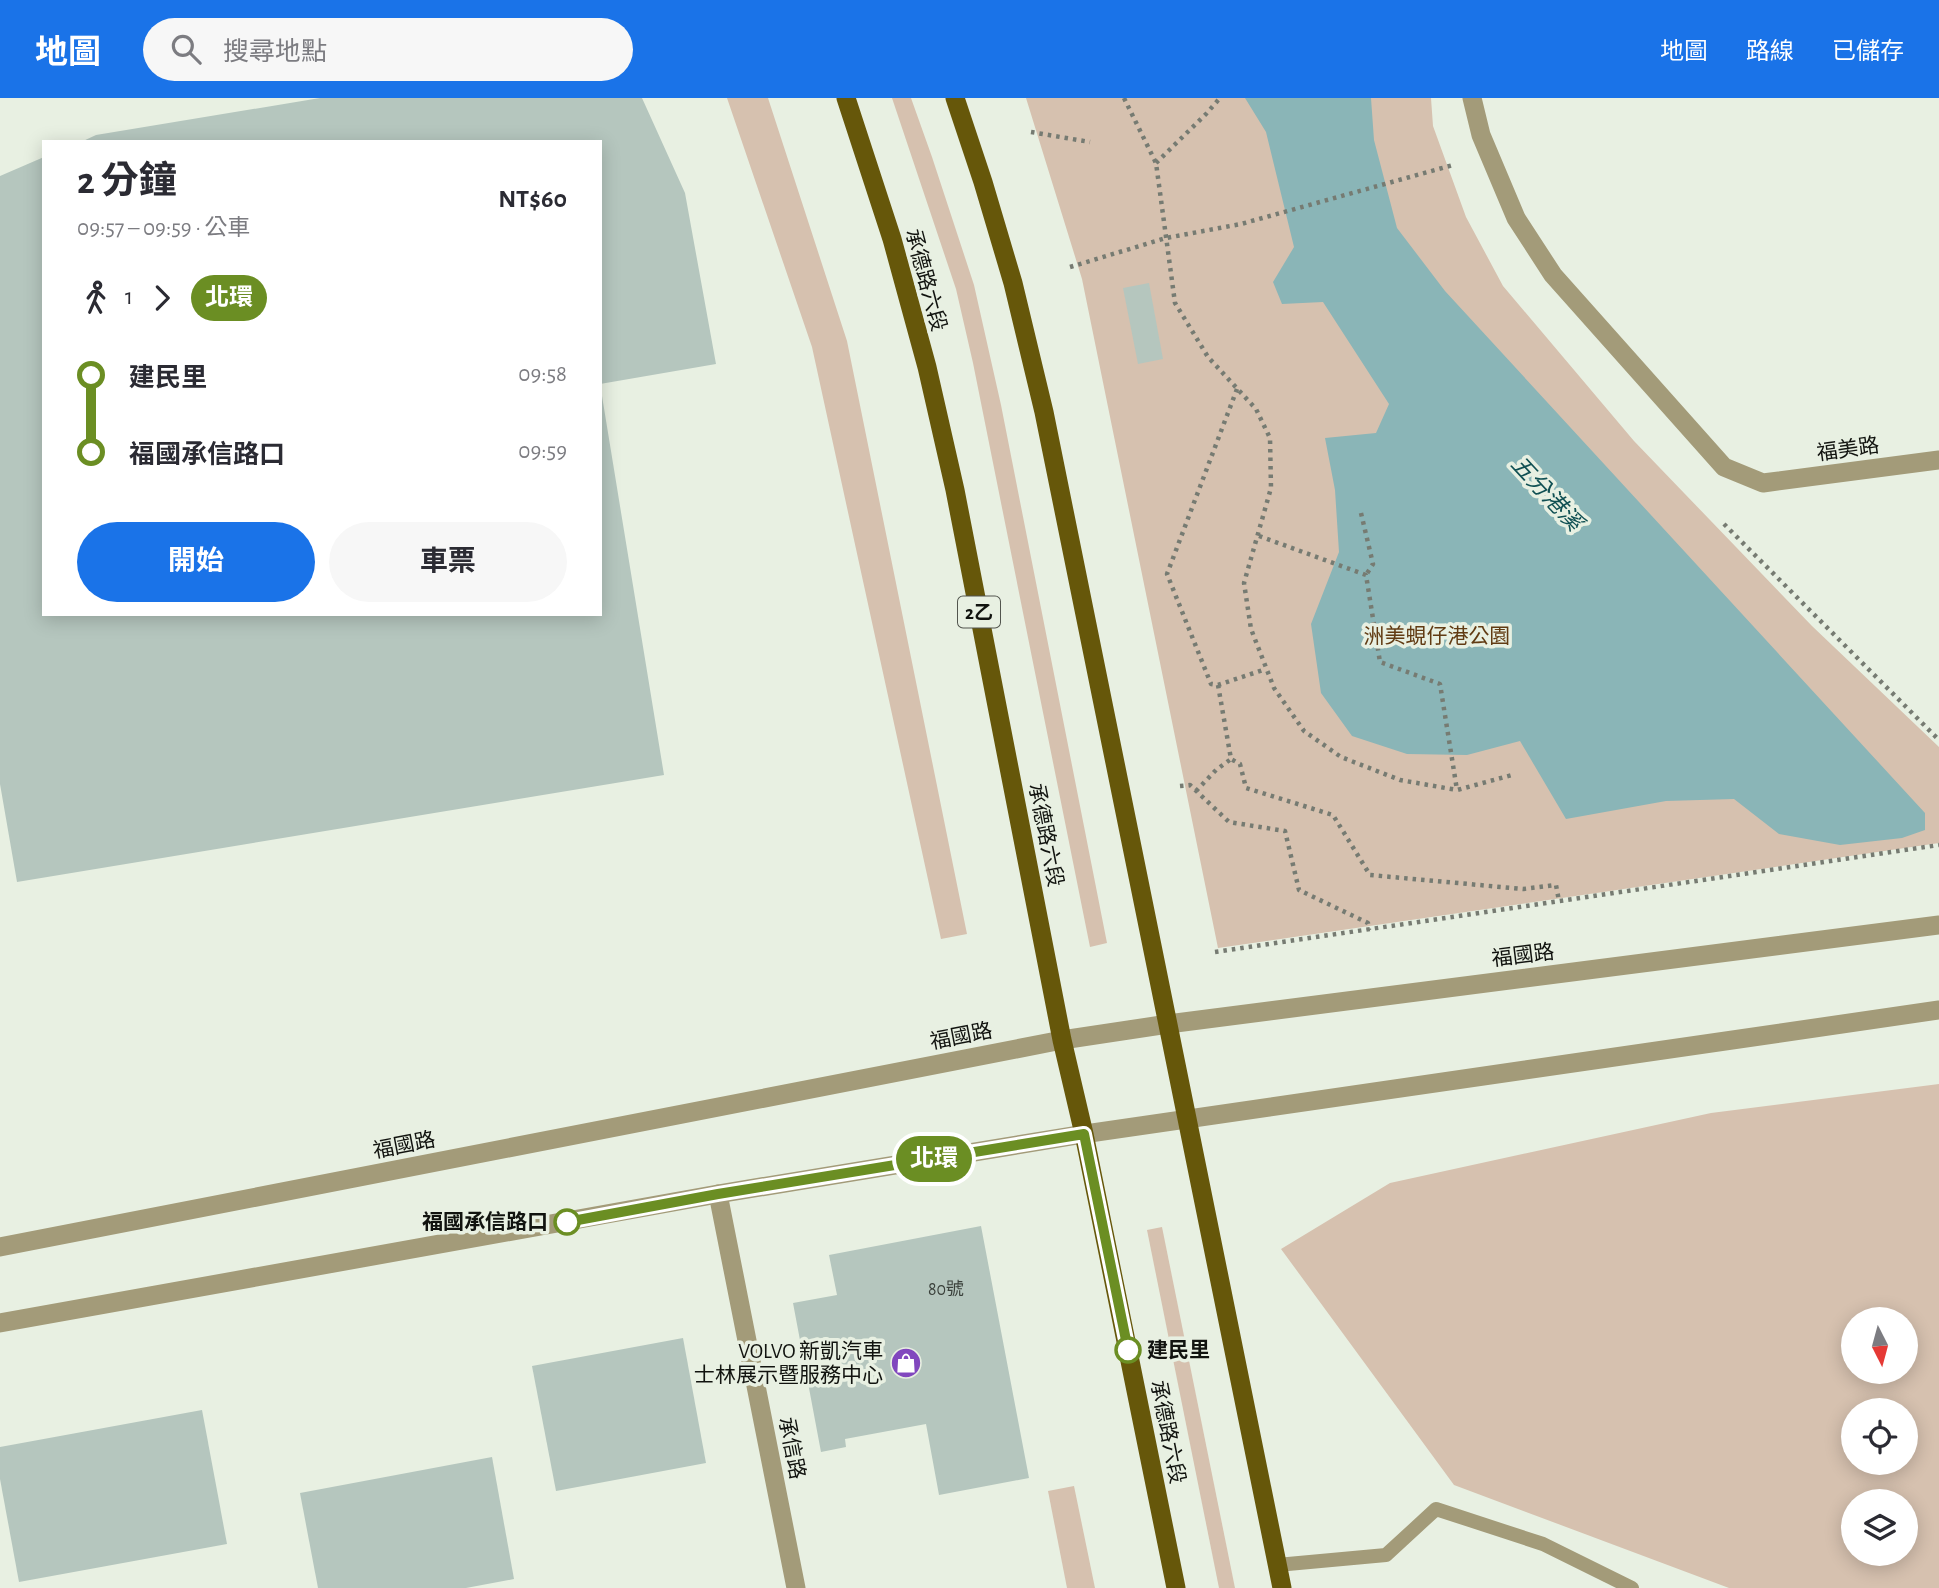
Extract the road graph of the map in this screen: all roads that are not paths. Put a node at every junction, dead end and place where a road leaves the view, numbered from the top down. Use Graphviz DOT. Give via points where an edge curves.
graph roads {
  1 [pos="846,98"];
  2 [pos="955,98"];
  3 [pos="1472,98"];
  4 [pos="1939,460"];
  5 [pos="1939,925"];
  6 [pos="1939,1010"];
  7 [pos="1168,1024"];
  8 [pos="1062,1040"];
  9 [pos="1186,1120"];
  10 [pos="1084,1134"];
  11 [pos="718,1194"];
  12 [pos="0,1247"];
  13 [pos="0,1323"];
  14 [pos="1277,1564"];
  15 [pos="796,1588"];
  16 [pos="1176,1588"];
  17 [pos="1282,1588"];
  18 [pos="1632,1588"];
  1 -- 8 [label="main road, 承德路六段 / 2乙" via="892,239 947,453"];
  2 -- 7 [label="main road" via="1013,283 1044,412"];
  3 -- 4 [label="street, 福美路" via="1481,135 1516,218 1553,275 1724,467 1763,484"];
  5 -- 7 [label="street, 福國路"];
  6 -- 9 [label="street"];
  7 -- 8 [label="street, 福國路"];
  7 -- 9 [label="main road"];
  8 -- 10 [label="main road, 承德路六段 / 2乙"];
  8 -- 12 [label="street, 福國路"];
  9 -- 10 [label="street"];
  9 -- 14 [label="main road"];
  10 -- 11 [label="street"];
  10 -- 16 [label="main road, 承德路六段 / 2乙"];
  11 -- 13 [label="street"];
  11 -- 15 [label="street, 承信路"];
  14 -- 17 [label="main road"];
  14 -- 18 [label="lane" via="1386,1555 1436,1509 1543,1544"];
}
